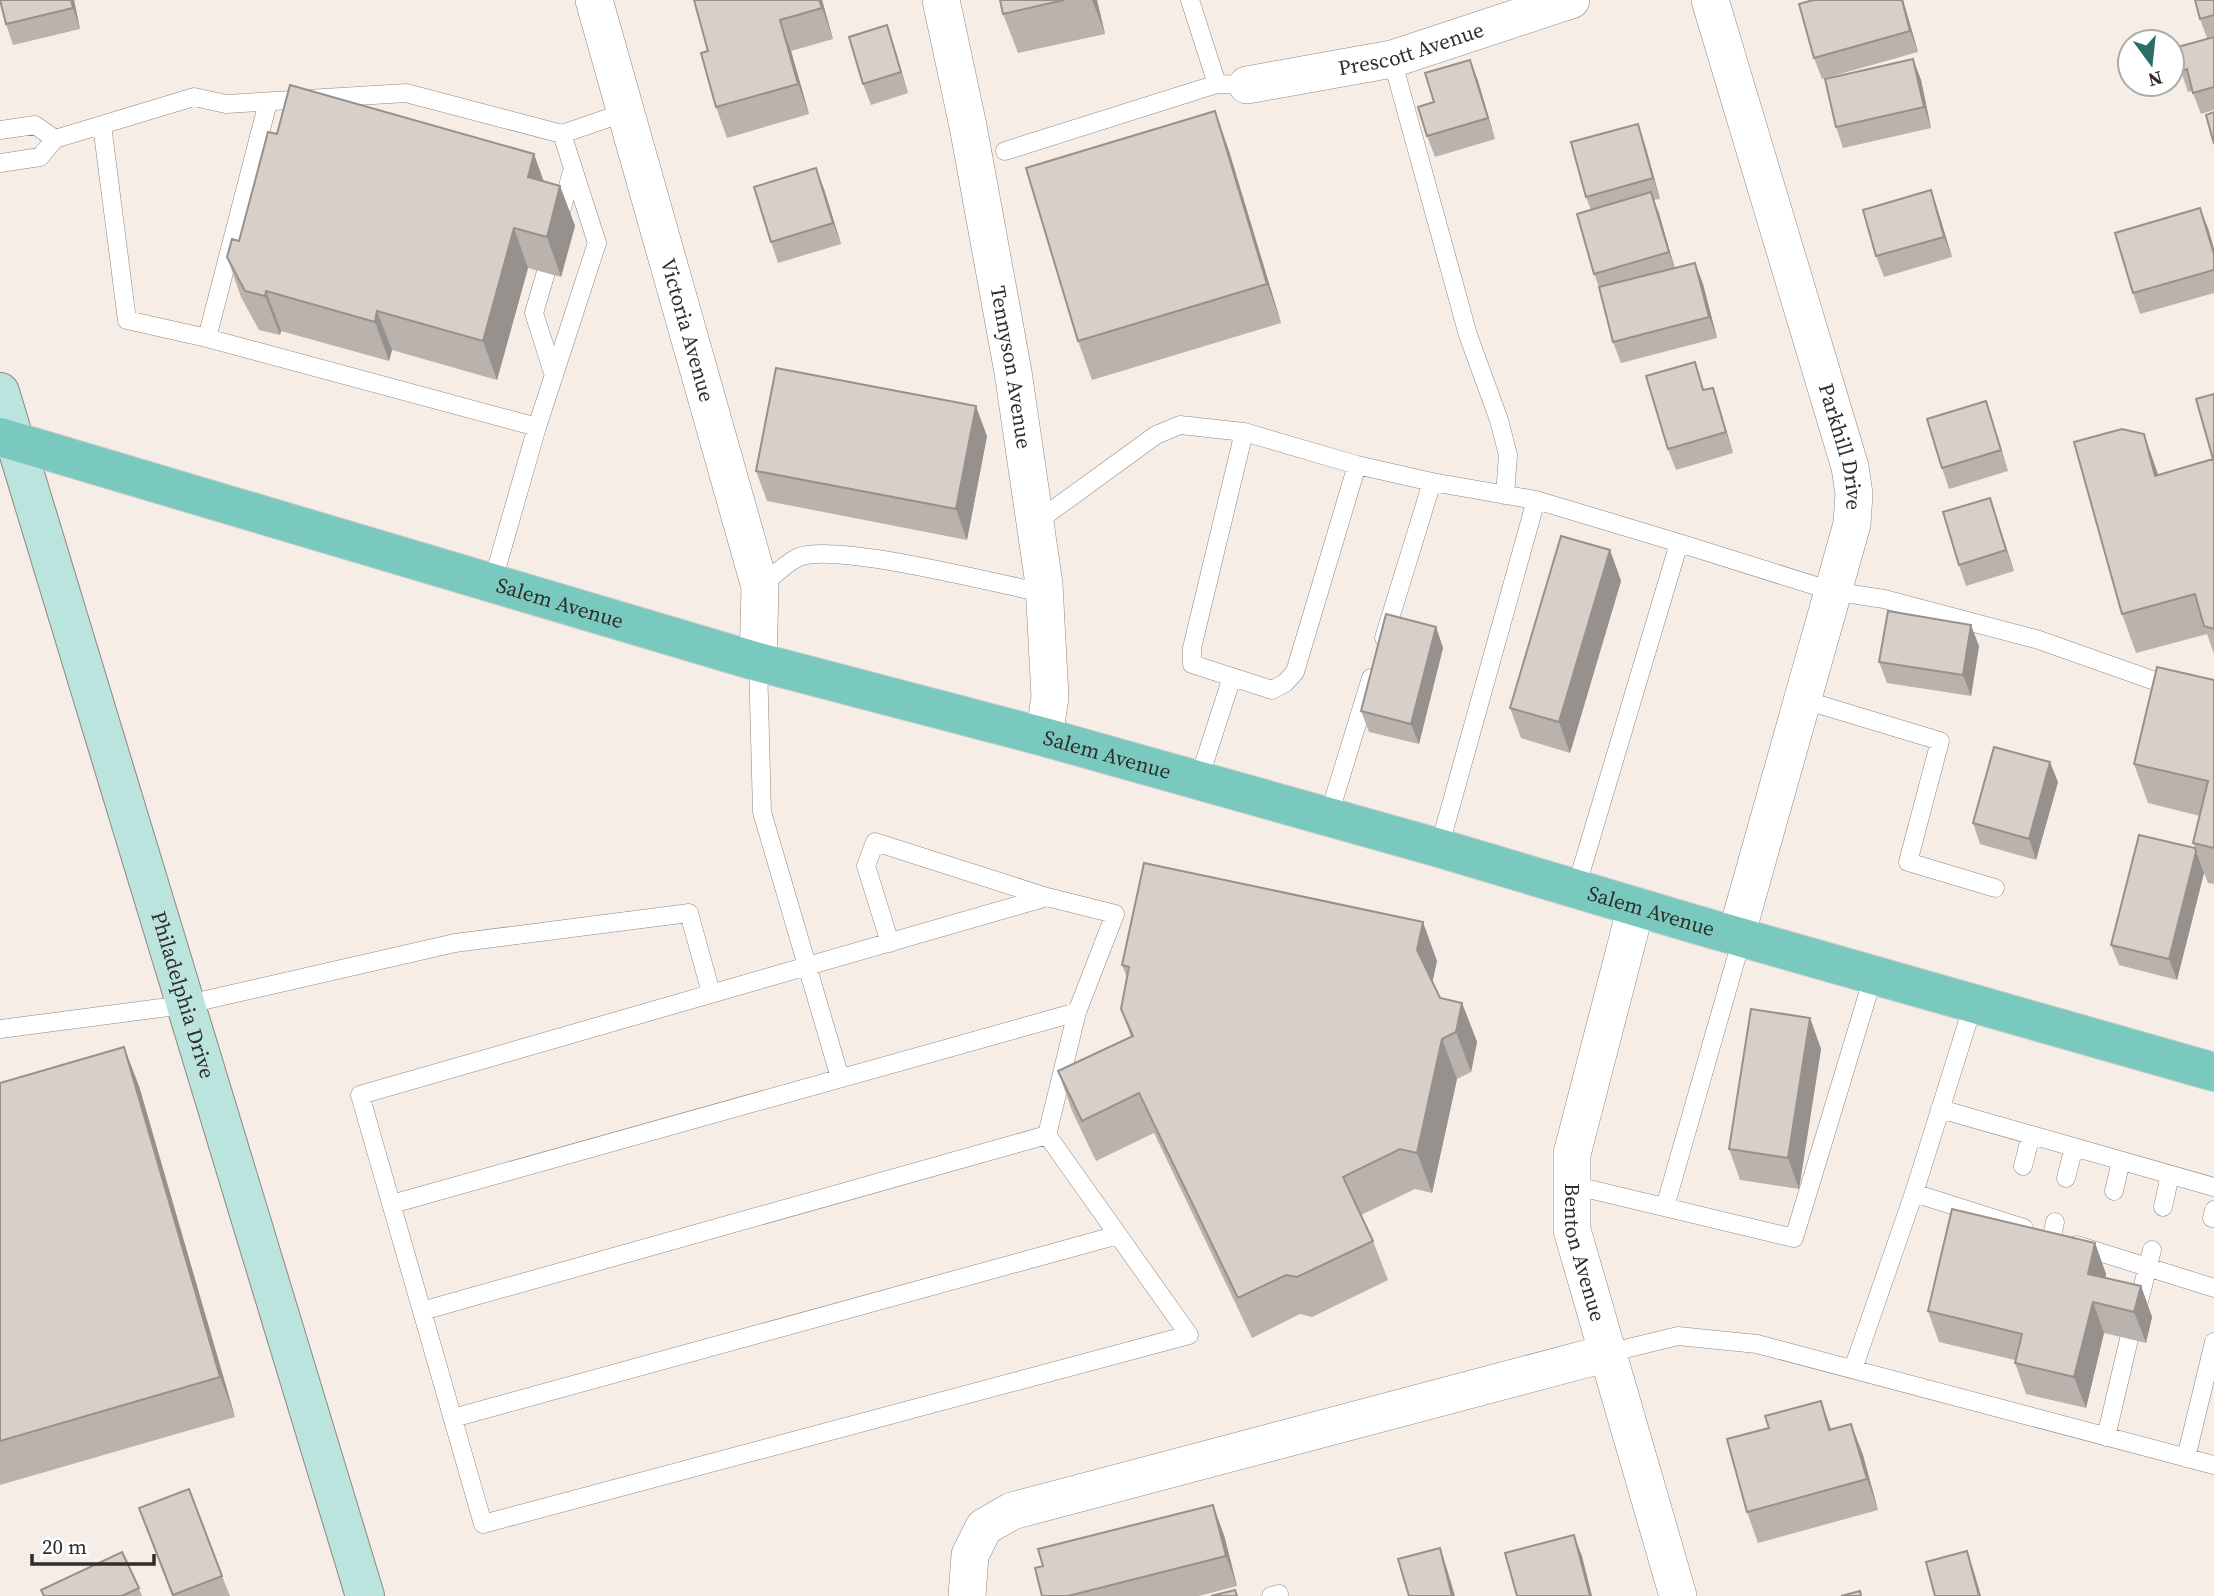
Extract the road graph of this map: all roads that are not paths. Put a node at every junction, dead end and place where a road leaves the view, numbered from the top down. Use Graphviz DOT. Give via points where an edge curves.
graph roads {
  1 [pos="594,0"];
  2 [pos="941,0"];
  3 [pos="1190,0"];
  4 [pos="1571,0"];
  5 [pos="1710,0"];
  6 [pos="1392,59"];
  7 [pos="1232,84"];
  8 [pos="268,102"];
  9 [pos="625,112"];
  10 [pos="102,125"];
  11 [pos="0,130"];
  12 [pos="562,134"];
  13 [pos="55,139"];
  14 [pos="1005,151"];
  15 [pos="0,163"];
  16 [pos="573,168"];
  17 [pos="558,222"];
  18 [pos="546,272"];
  19 [pos="207,338"];
  20 [pos="554,376"];
  21 [pos="0,392"];
  22 [pos="537,428"];
  23 [pos="1244,432"];
  24 [pos="7,439"];
  25 [pos="1357,465"];
  26 [pos="1433,482"];
  27 [pos="1505,495"];
  28 [pos="1536,500"];
  29 [pos="1035,523"];
  30 [pos="1679,543"];
  31 [pos="492,584"];
  32 [pos="760,587"];
  33 [pos="1832,591"];
  34 [pos="1044,593"];
  35 [pos="758,662"];
  36 [pos="1232,677"];
  37 [pos="2152,680"];
  38 [pos="1804,700"];
  39 [pos="1044,737"];
  40 [pos="1198,782"];
  41 [pos="1328,818"];
  42 [pos="1439,848"];
  43 [pos="1576,888"];
  44 [pos="1996,888"];
  45 [pos="1047,897"];
  46 [pos="1636,907"];
  47 [pos="1739,937"];
  48 [pos="890,943"];
  49 [pos="807,966"];
  50 [pos="1874,974"];
  51 [pos="711,993"];
  52 [pos="1974,1002"];
  53 [pos="184,1005"];
  54 [pos="1077,1012"];
  55 [pos="0,1029"];
  56 [pos="2214,1072"];
  57 [pos="840,1078"];
  58 [pos="1940,1109"];
  59 [pos="1047,1135"];
  60 [pos="2031,1135"];
  61 [pos="2074,1147"];
  62 [pos="2121,1161"];
  63 [pos="2023,1166"];
  64 [pos="2170,1175"];
  65 [pos="2066,1178"];
  66 [pos="1572,1185"];
  67 [pos="2214,1187"];
  68 [pos="2114,1191"];
  69 [pos="1913,1193"];
  70 [pos="391,1204"];
  71 [pos="1665,1207"];
  72 [pos="2163,1207"];
  73 [pos="1118,1235"];
  74 [pos="2151,1259"];
  75 [pos="2201,1264"];
  76 [pos="2196,1283"];
  77 [pos="2214,1288"];
  78 [pos="422,1311"];
  79 [pos="2136,1313"];
  80 [pos="2129,1339"];
  81 [pos="2214,1342"];
  82 [pos="1608,1353"];
  83 [pos="1853,1369"];
  84 [pos="453,1418"];
  85 [pos="2106,1437"];
  86 [pos="2186,1458"];
  87 [pos="2214,1465"];
  88 [pos="365,1596"];
  89 [pos="967,1596"];
  90 [pos="1678,1596"];
  1 -- 9 [label="street, Victoria Avenue"];
  2 -- 29 [label="street, Tennyson Avenue" via="1013,372"];
  3 -- 7 [label="lane"];
  4 -- 6 [label="street, Prescott Avenue"];
  5 -- 33 [label="street, Parkhill Drive" via="1850,467 1852,524"];
  6 -- 7 [label="street, Prescott Avenue"];
  6 -- 27 [label="lane" via="1468,335 1499,420 1508,456"];
  7 -- 14 [label="lane"];
  8 -- 10 [label="lane" via="226,104 194,97"];
  8 -- 12 [label="lane" via="406,93"];
  8 -- 19 [label="lane"];
  9 -- 12 [label="lane"];
  9 -- 32 [label="street, Victoria Avenue"];
  10 -- 13 [label="lane"];
  10 -- 19 [label="lane" via="127,320"];
  11 -- 13 [label="lane" via="35,125"];
  12 -- 16 [label="lane"];
  13 -- 15 [label="lane" via="40,157"];
  16 -- 17 [label="lane"];
  16 -- 20 [label="lane" via="597,243"];
  18 -- 20 [label="lane" via="534,313"];
  19 -- 22 [label="lane"];
  20 -- 22 [label="lane"];
  21 -- 24 [label="main road, Philadelphia Drive"];
  22 -- 31 [label="lane"];
  23 -- 25 [label="lane"];
  23 -- 29 [label="lane" via="1180,425 1156,435"];
  23 -- 36 [label="lane" via="1192,648 1192,664"];
  24 -- 31 [label="main road, Salem Avenue"];
  24 -- 53 [label="main road, Philadelphia Drive"];
  25 -- 26 [label="lane"];
  25 -- 36 [label="lane" via="1295,672 1272,690"];
  26 -- 27 [label="lane"];
  26 -- 41 [label="lane"];
  27 -- 28 [label="lane"];
  28 -- 30 [label="lane"];
  28 -- 42 [label="lane"];
  29 -- 34 [label="street, Tennyson Avenue"];
  30 -- 33 [label="lane"];
  30 -- 43 [label="lane"];
  31 -- 35 [label="main road, Salem Avenue"];
  32 -- 34 [label="lane" via="798,557 828,553"];
  32 -- 35 [label="street, Victoria Avenue"];
  33 -- 37 [label="lane" via="1884,599 2039,640"];
  33 -- 38 [label="street, Parkhill Drive"];
  34 -- 39 [label="street, Tennyson Avenue" via="1050,697"];
  35 -- 39 [label="main road, Salem Avenue"];
  35 -- 49 [label="lane" via="762,812"];
  36 -- 40 [label="lane"];
  38 -- 44 [label="lane" via="1940,741 1908,862"];
  38 -- 47 [label="street, Parkhill Drive"];
  39 -- 40 [label="main road, Salem Avenue"];
  40 -- 41 [label="main road, Salem Avenue"];
  41 -- 42 [label="main road, Salem Avenue"];
  42 -- 43 [label="main road, Salem Avenue"];
  43 -- 46 [label="main road, Salem Avenue"];
  45 -- 48 [label="lane"];
  45 -- 48 [label="lane" via="874,842 866,866"];
  45 -- 54 [label="lane" via="1115,914"];
  46 -- 47 [label="main road, Salem Avenue"];
  46 -- 66 [label="street, Benton Avenue" via="1572,1154"];
  47 -- 50 [label="main road, Salem Avenue"];
  47 -- 71 [label="lane"];
  48 -- 49 [label="lane"];
  49 -- 51 [label="lane"];
  49 -- 57 [label="lane"];
  50 -- 52 [label="main road, Salem Avenue"];
  50 -- 71 [label="lane" via="1794,1238"];
  51 -- 53 [label="lane" via="689,913 455,943"];
  51 -- 70 [label="lane" via="360,1095"];
  52 -- 56 [label="main road, Salem Avenue"];
  52 -- 58 [label="lane"];
  53 -- 55 [label="lane"];
  53 -- 88 [label="main road, Philadelphia Drive"];
  54 -- 57 [label="lane"];
  54 -- 59 [label="lane"];
  57 -- 70 [label="lane"];
  58 -- 60 [label="lane"];
  58 -- 69 [label="lane"];
  59 -- 73 [label="lane"];
  59 -- 78 [label="lane"];
  60 -- 61 [label="lane"];
  60 -- 63 [label="lane"];
  61 -- 62 [label="lane"];
  61 -- 65 [label="lane"];
  62 -- 64 [label="lane"];
  62 -- 68 [label="lane"];
  64 -- 67 [label="lane"];
  64 -- 72 [label="lane"];
  66 -- 71 [label="lane"];
  66 -- 82 [label="street, Benton Avenue" via="1572,1230"];
  69 -- 74 [label="lane" via="2012,1216"];
  69 -- 83 [label="lane"];
  70 -- 78 [label="lane"];
  73 -- 84 [label="lane"];
  73 -- 84 [label="lane" via="1189,1335 483,1524"];
  74 -- 76 [label="lane"];
  74 -- 79 [label="lane"];
  75 -- 76 [label="lane"];
  76 -- 77 [label="lane"];
  78 -- 84 [label="lane"];
  80 -- 85 [label="lane"];
  81 -- 86 [label="lane"];
  82 -- 83 [label="lane" via="1678,1336 1757,1344"];
  82 -- 89 [label="street" via="1012,1511 984,1527 970,1555"];
  82 -- 90 [label="street, Benton Avenue"];
  83 -- 85 [label="lane"];
  85 -- 86 [label="lane"];
  86 -- 87 [label="lane"];
}
